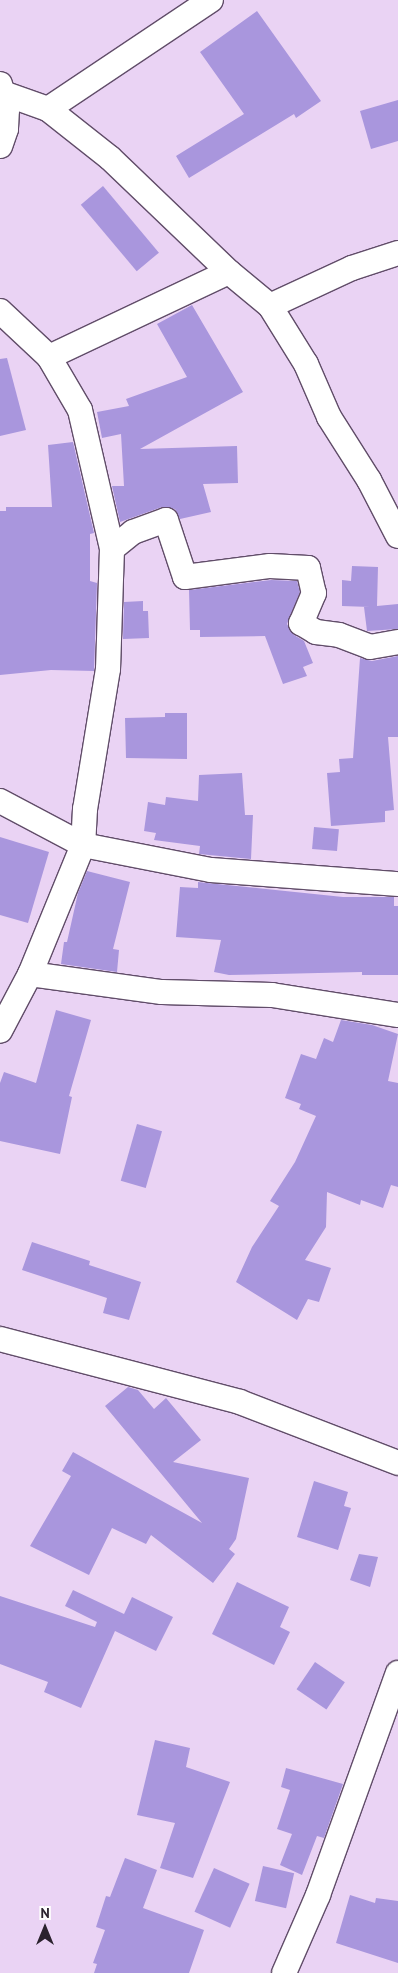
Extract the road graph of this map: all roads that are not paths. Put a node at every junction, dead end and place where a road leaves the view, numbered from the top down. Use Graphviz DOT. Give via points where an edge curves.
graph roads {
  1 [pos="211,0"];
  2 [pos="2,89"];
  3 [pos="48,109"];
  4 [pos="0,146"];
  5 [pos="398,253"];
  6 [pos="229,272"];
  7 [pos="270,306"];
  8 [pos="0,311"];
  9 [pos="49,357"];
  10 [pos="398,536"];
  11 [pos="112,549"];
  12 [pos="398,642"];
  13 [pos="0,801"];
  14 [pos="83,846"];
  15 [pos="398,884"];
  16 [pos="30,974"];
  17 [pos="398,1015"];
  18 [pos="0,1032"];
  19 [pos="0,1338"];
  20 [pos="398,1463"];
  21 [pos="398,1673"];
  22 [pos="390,1717"];
  23 [pos="284,1973"];
  1 -- 3 [label="street"];
  2 -- 3 [label="street"];
  2 -- 4 [label="street" via="6,129"];
  3 -- 6 [label="street" via="110,158"];
  5 -- 7 [label="street" via="352,268"];
  6 -- 7 [label="street"];
  6 -- 9 [label="street"];
  7 -- 10 [label="street" via="306,364 329,417 369,480"];
  8 -- 9 [label="street"];
  9 -- 11 [label="street" via="80,410"];
  11 -- 12 [label="street" via="133,532 166,520 185,577 270,566 308,568 314,593 301,623 316,632 340,635 370,646"];
  11 -- 14 [label="street" via="108,669 85,809"];
  13 -- 14 [label="street"];
  14 -- 15 [label="street" via="211,870"];
  14 -- 16 [label="street"];
  16 -- 17 [label="street" via="162,992 272,995"];
  16 -- 18 [label="street"];
  19 -- 20 [label="street" via="240,1402"];
  21 -- 22 [label="street"];
  22 -- 23 [label="street"];
}
